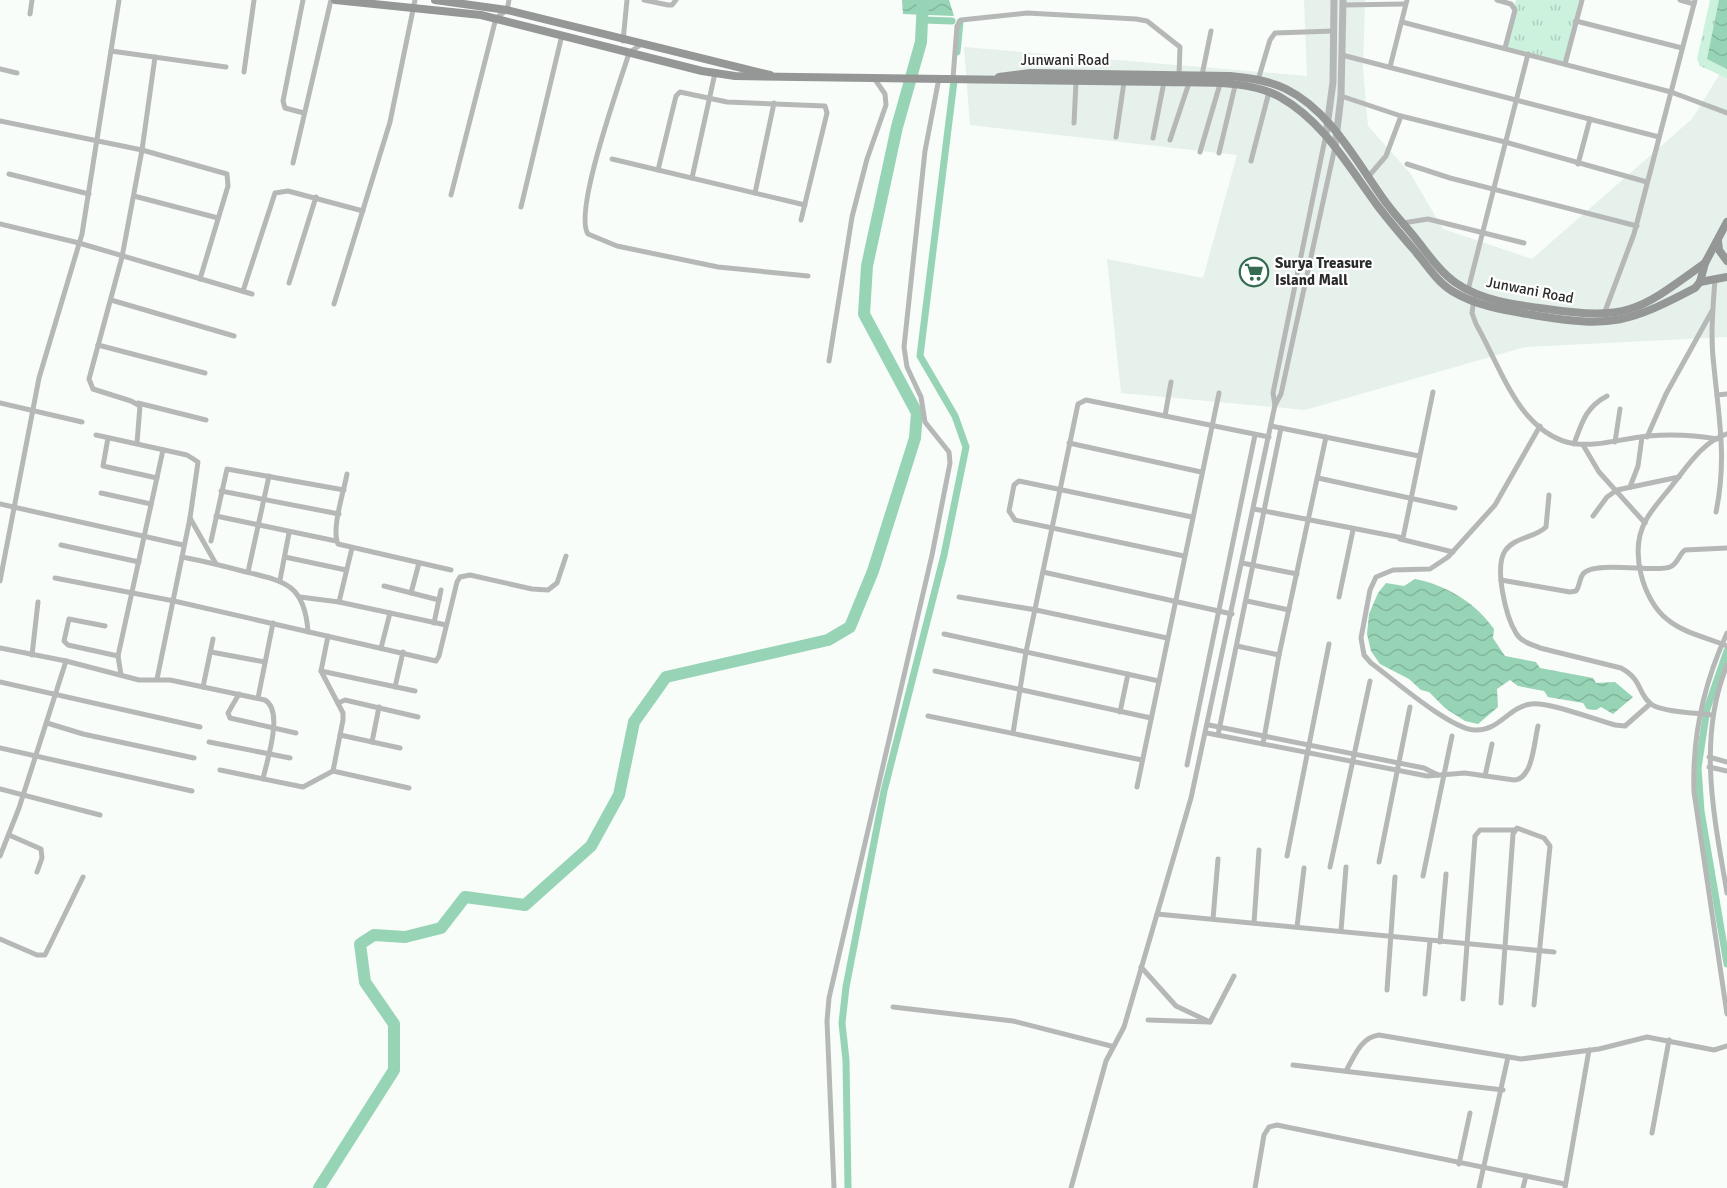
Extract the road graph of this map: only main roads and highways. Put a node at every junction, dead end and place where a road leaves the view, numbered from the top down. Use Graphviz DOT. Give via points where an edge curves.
graph roads {
  1 [pos="335,0"];
  2 [pos="435,0"];
  3 [pos="414,4"];
  4 [pos="774,77"];
  5 [pos="997,78"];
  6 [pos="1727,222"];
  7 [pos="1718,241"];
  8 [pos="1727,261"];
  9 [pos="1705,263"];
  10 [pos="1727,277"];
  11 [pos="1700,282"];
  12 [pos="1472,294"];
  13 [pos="1533,311"];
  1 -- 3 [label="main road"];
  2 -- 4 [label="main road" via="507,10"];
  3 -- 4 [label="main road" via="496,18 715,73"];
  4 -- 5 [label="main road"];
  5 -- 12 [label="main road, Junwani Road" via="1220,84 1269,92 1296,108 1326,134 1378,207 1449,289"];
  5 -- 12 [label="main road, Junwani Road" via="1031,73 1202,75 1258,80 1296,94 1338,135 1440,268"];
  6 -- 7 [label="main road"];
  7 -- 8 [label="main road"];
  7 -- 9 [label="main road"];
  9 -- 11 [label="main road"];
  9 -- 13 [label="main road, Junwani Road" via="1656,299 1629,311"];
  10 -- 11 [label="main road, Junwani Road"];
  11 -- 13 [label="main road, Junwani Road" via="1665,304 1627,320 1592,323"];
  12 -- 13 [label="main road, Junwani Road"];
}
